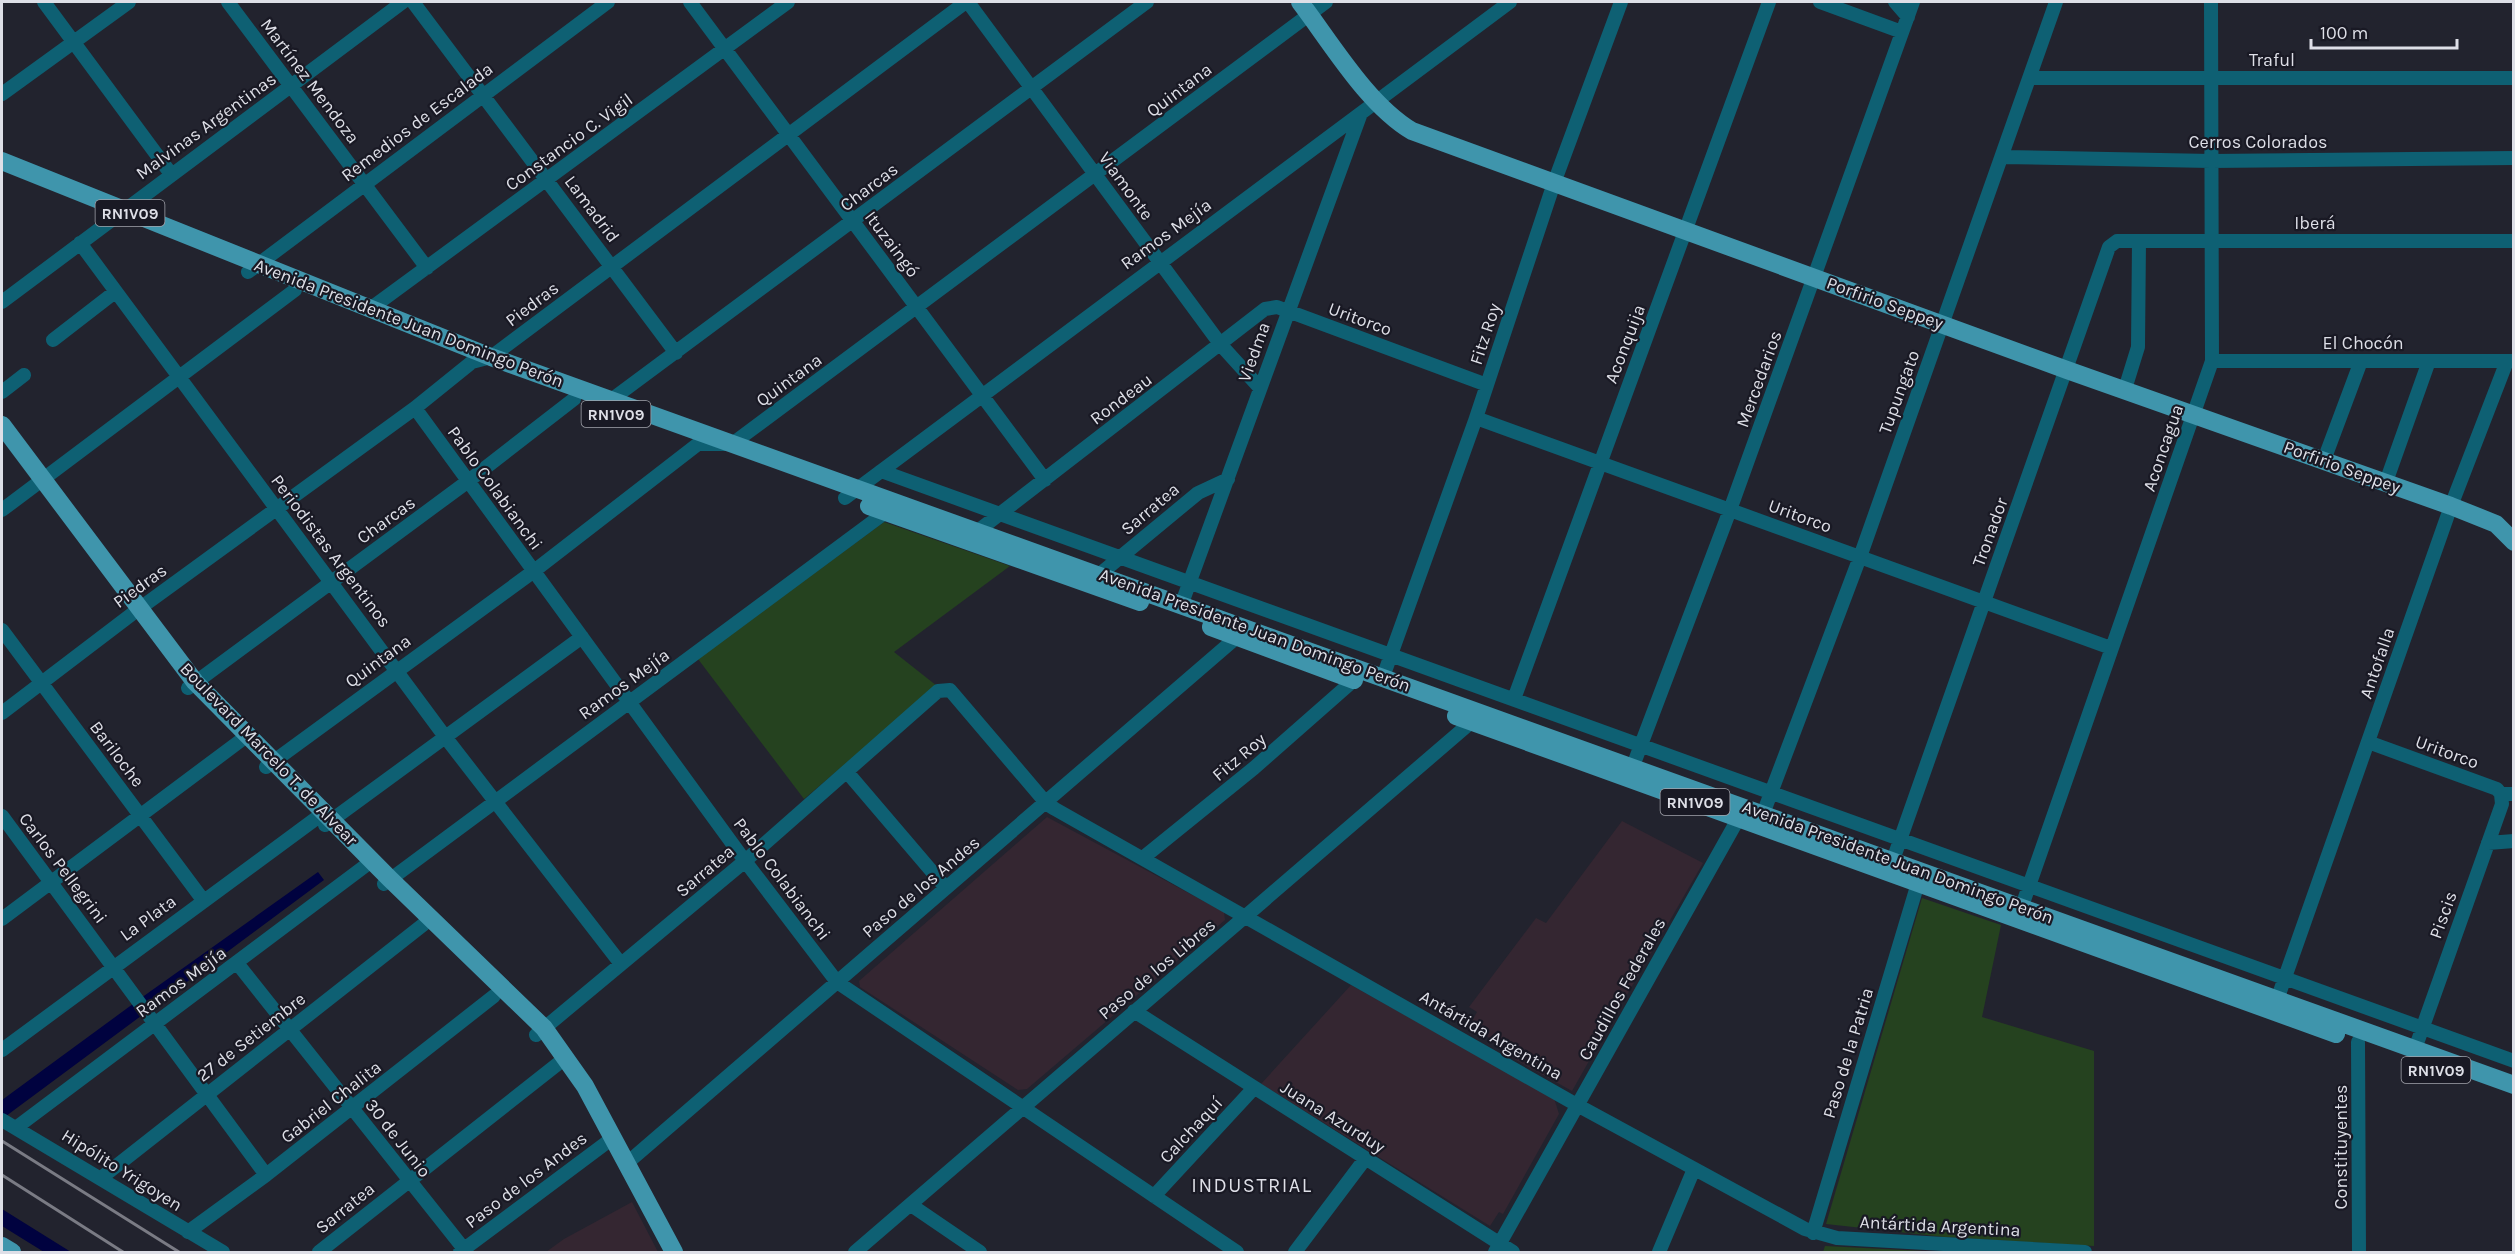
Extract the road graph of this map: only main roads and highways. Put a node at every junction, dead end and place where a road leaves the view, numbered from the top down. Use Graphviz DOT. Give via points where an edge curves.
graph roads {
  1 [pos="1305,8"];
  2 [pos="2,161"];
  3 [pos="2,174"];
  4 [pos="118,214"];
  5 [pos="253,268"];
  6 [pos="2,426"];
  7 [pos="2,444"];
  8 [pos="38,483"];
  9 [pos="851,493"];
  10 [pos="2514,542"];
  11 [pos="191,685"];
  12 [pos="1477,717"];
  13 [pos="269,764"];
  14 [pos="1742,813"];
  15 [pos="325,820"];
  16 [pos="387,882"];
  17 [pos="540,1031"];
  18 [pos="2514,1085"];
  19 [pos="2514,1098"];
  20 [pos="2,1246"];
  21 [pos="12,1252"];
  22 [pos="674,1252"];
  1 -- 10 [label="main road, Porfirio Seppey" via="1376,102 1412,131 2451,506 2496,524"];
  2 -- 4 [label="main road, Avenida Presidente Juan Domingo Perón / RN1V09"];
  3 -- 4 [label="main road, Avenida Presidente Juan Domingo Perón / RN1V09"];
  4 -- 5 [label="main road, Avenida Presidente Juan Domingo Perón / RN1V09"];
  5 -- 9 [label="main road, Avenida Presidente Juan Domingo Perón / RN1V09" via="732,444"];
  5 -- 9 [label="main road, Avenida Presidente Juan Domingo Perón / RN1V09" via="295,290 472,362 698,444"];
  6 -- 8 [label="main road, Boulevard Marcelo T. de Alvear"];
  7 -- 8 [label="main road, Boulevard Marcelo T. de Alvear"];
  8 -- 11 [label="main road, Boulevard Marcelo T. de Alvear"];
  9 -- 12 [label="main road, Avenida Presidente Juan Domingo Perón / RN1V09" via="979,530 1383,677"];
  9 -- 12 [label="main road, Avenida Presidente Juan Domingo Perón / RN1V09" via="886,512 1354,680"];
  11 -- 13 [label="main road, Boulevard Marcelo T. de Alvear"];
  11 -- 13 [label="main road, Boulevard Marcelo T. de Alvear" via="240,741"];
  12 -- 14 [label="main road, Avenida Presidente Juan Domingo Perón / RN1V09"];
  12 -- 14 [label="main road, Avenida Presidente Juan Domingo Perón / RN1V09" via="1634,766"];
  13 -- 15 [label="main road, Boulevard Marcelo T. de Alvear"];
  14 -- 18 [label="main road, Avenida Presidente Juan Domingo Perón / RN1V09" via="1763,814"];
  14 -- 19 [label="main road, Avenida Presidente Juan Domingo Perón / RN1V09" via="1918,883"];
  15 -- 16 [label="main road, Boulevard Marcelo T. de Alvear"];
  15 -- 16 [label="main road, Boulevard Marcelo T. de Alvear" via="365,866"];
  16 -- 17 [label="main road, Boulevard Marcelo T. de Alvear"];
  16 -- 17 [label="main road, Boulevard Marcelo T. de Alvear" via="494,996"];
  17 -- 22 [label="main road, Boulevard Marcelo T. de Alvear" via="585,1086"];
  20 -- 21 [label="main road"];
}
